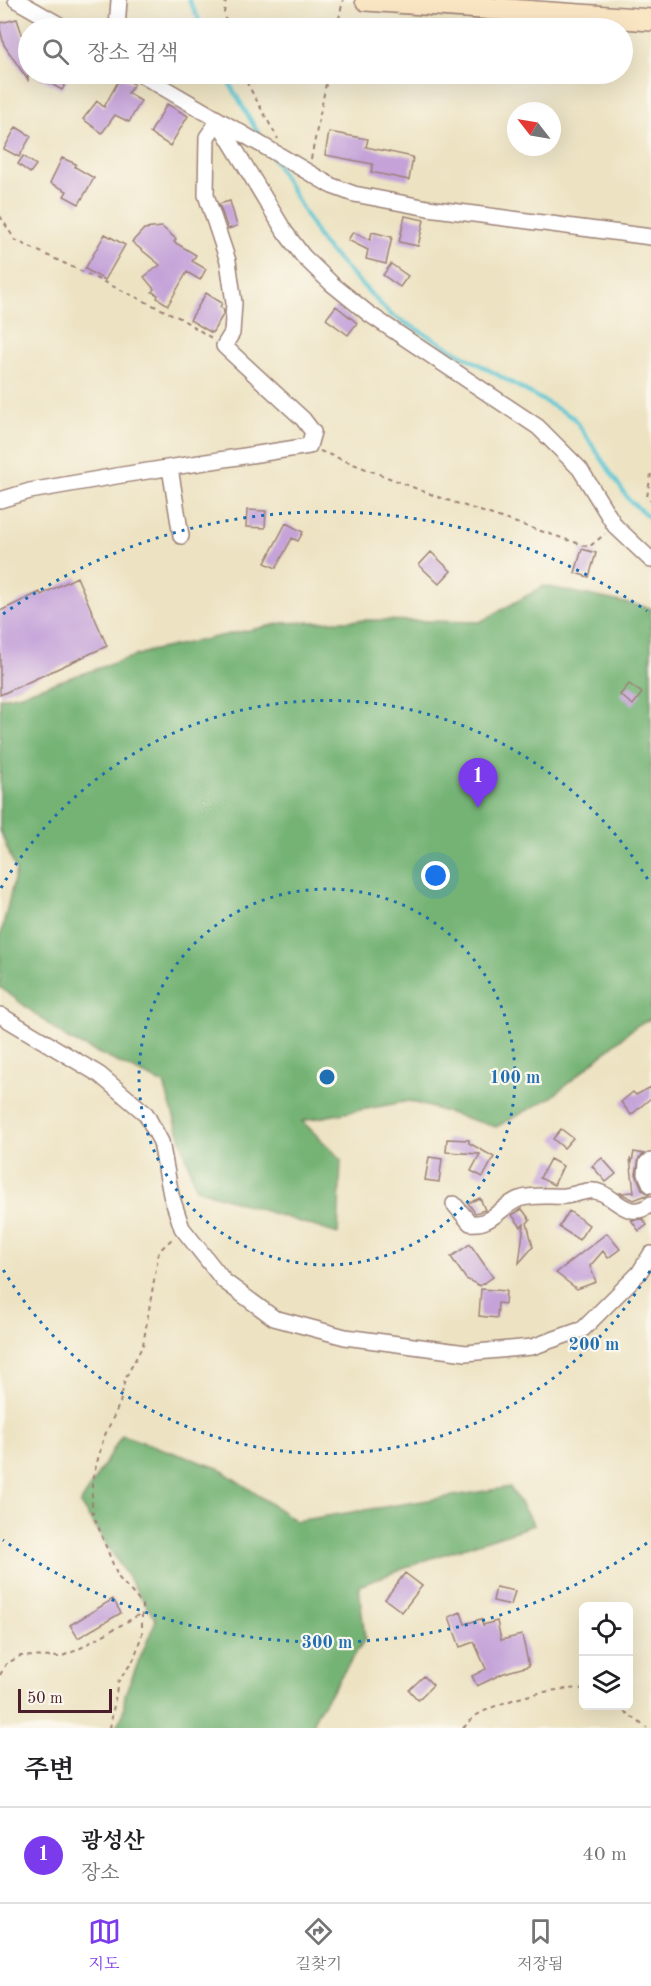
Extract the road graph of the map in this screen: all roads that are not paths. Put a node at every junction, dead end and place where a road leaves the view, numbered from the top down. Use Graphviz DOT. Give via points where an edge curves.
graph roads {
  1 [pos="16,0"];
  2 [pos="119,0"];
  3 [pos="366,0"];
  4 [pos="48,18"];
  5 [pos="118,18"];
  6 [pos="622,18"];
  7 [pos="633,19"];
  8 [pos="651,20"];
  9 [pos="157,84"];
  10 [pos="218,121"];
  11 [pos="651,237"];
  12 [pos="170,468"];
  13 [pos="0,500"];
  14 [pos="181,536"];
  15 [pos="651,560"];
  16 [pos="0,1015"];
  17 [pos="651,1161"];
  18 [pos="651,1185"];
  19 [pos="454,1204"];
  20 [pos="651,1204"];
  21 [pos="651,1254"];
  1 -- 4 [label="street"];
  2 -- 5 [label="street"];
  3 -- 6 [label="main road"];
  7 -- 8 [label="main road"];
  9 -- 10 [label="street"];
  10 -- 11 [label="street" via="332,186 354,194 428,208"];
  10 -- 12 [label="street" via="207,137 206,195 228,261 234,303 232,333 224,346 313,432 309,446"];
  10 -- 15 [label="street" via="303,256 369,314 538,427 580,469 615,526"];
  12 -- 13 [label="street" via="30,491"];
  12 -- 14 [label="street"];
  16 -- 21 [label="street" via="100,1075 146,1114 161,1142 182,1228 224,1281 274,1318 345,1337 466,1353 532,1347 584,1329 639,1273"];
  17 -- 18 [label="street" via="647,1163 646,1174"];
  19 -- 20 [label="street" via="470,1223 478,1224 519,1199 569,1196 591,1190 603,1192 628,1209 644,1209"];
}
